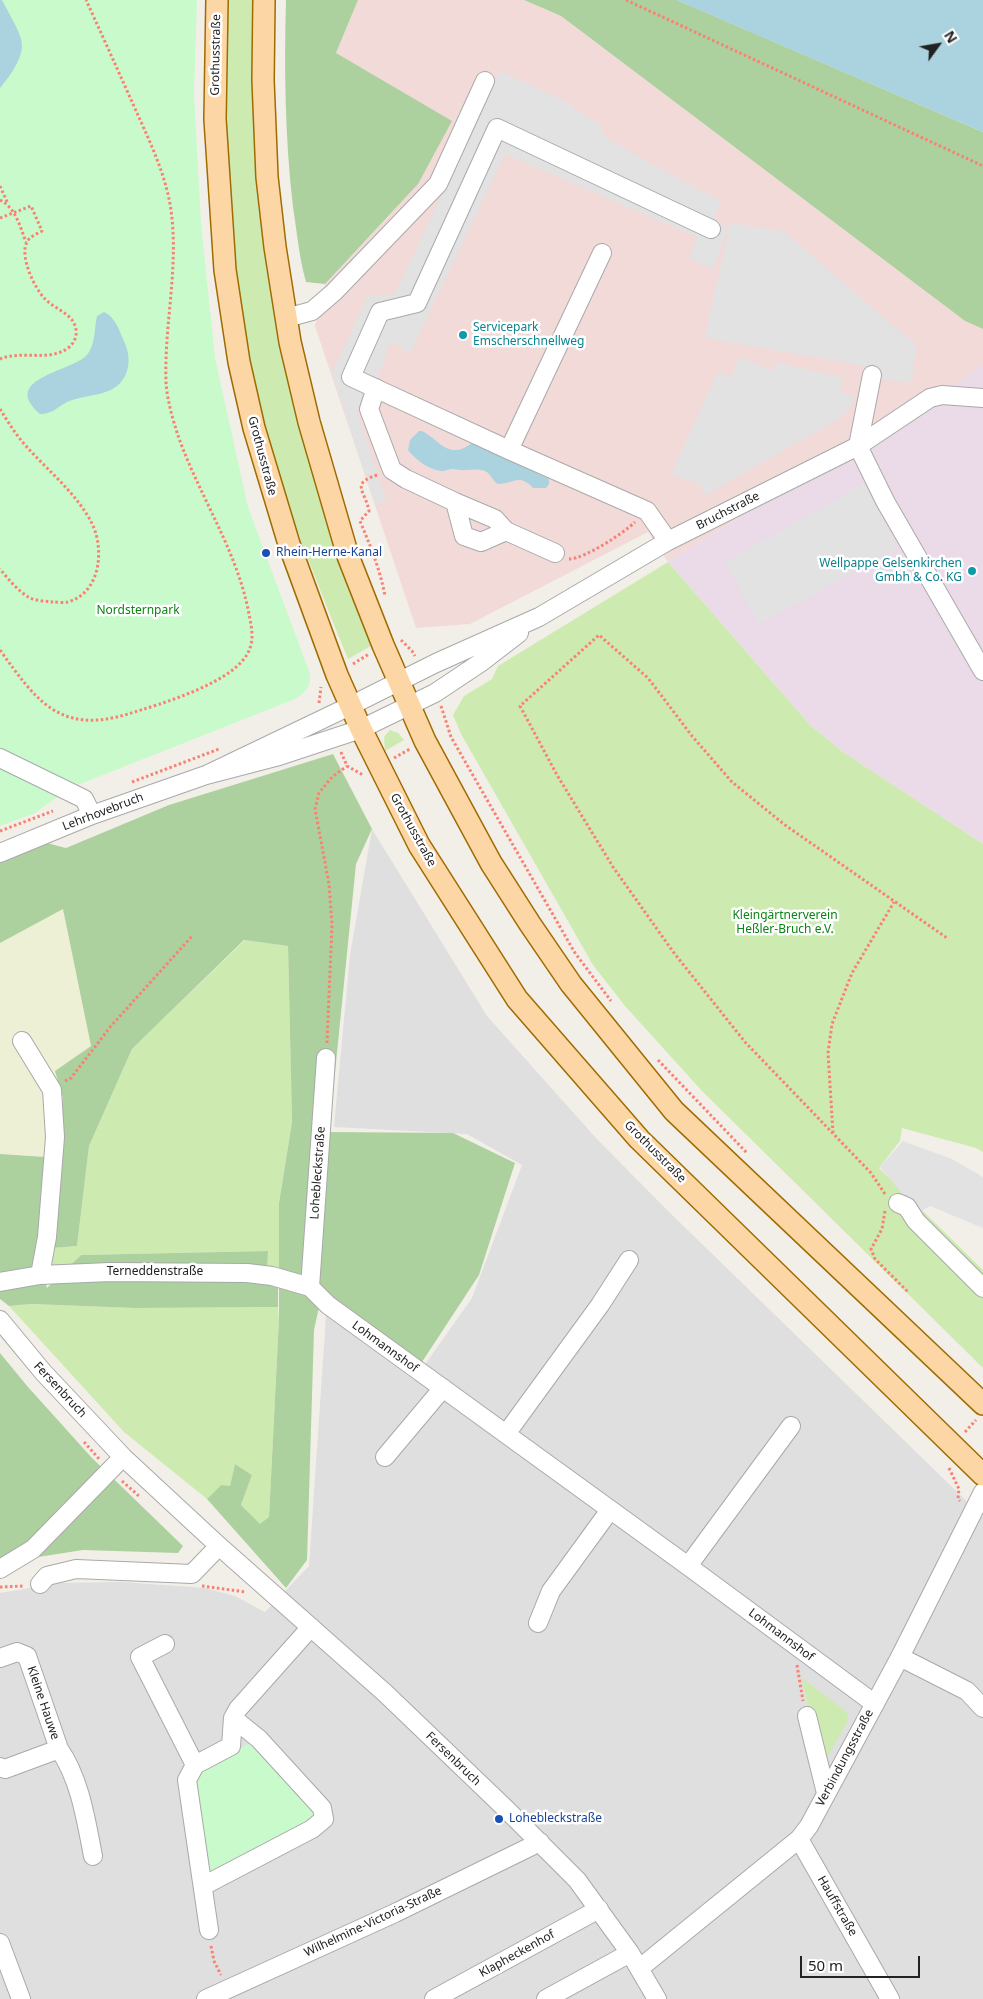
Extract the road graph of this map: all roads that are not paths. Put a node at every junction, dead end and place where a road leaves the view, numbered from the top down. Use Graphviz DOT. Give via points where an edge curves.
graph roads {
  1 [pos="217,0"];
  2 [pos="264,0"];
  3 [pos="485,81"];
  4 [pos="711,229"];
  5 [pos="602,253"];
  6 [pos="286,318"];
  7 [pos="872,375"];
  8 [pos="376,388"];
  9 [pos="983,398"];
  10 [pos="858,446"];
  11 [pos="508,450"];
  12 [pos="455,502"];
  13 [pos="506,531"];
  14 [pos="668,541"];
  15 [pos="555,553"];
  16 [pos="539,617"];
  17 [pos="983,671"];
  18 [pos="398,682"];
  19 [pos="350,706"];
  20 [pos="409,706"];
  21 [pos="361,729"];
  22 [pos="0,758"];
  23 [pos="206,775"];
  24 [pos="88,807"];
  25 [pos="0,853"];
  26 [pos="22,1041"];
  27 [pos="326,1058"];
  28 [pos="893,1201"];
  29 [pos="628,1260"];
  30 [pos="40,1275"];
  31 [pos="0,1282"];
  32 [pos="310,1287"];
  33 [pos="983,1288"];
  34 [pos="0,1320"];
  35 [pos="442,1388"];
  36 [pos="982,1409"];
  37 [pos="792,1426"];
  38 [pos="506,1434"];
  39 [pos="124,1457"];
  40 [pos="385,1457"];
  41 [pos="983,1475"];
  42 [pos="983,1492"];
  43 [pos="610,1510"];
  44 [pos="219,1546"];
  45 [pos="688,1566"];
  46 [pos="0,1569"];
  47 [pos="40,1584"];
  48 [pos="538,1623"];
  49 [pos="311,1627"];
  50 [pos="165,1644"];
  51 [pos="900,1657"];
  52 [pos="0,1658"];
  53 [pos="981,1700"];
  54 [pos="874,1704"];
  55 [pos="806,1716"];
  56 [pos="233,1718"];
  57 [pos="59,1749"];
  58 [pos="195,1765"];
  59 [pos="0,1767"];
  60 [pos="826,1793"];
  61 [pos="799,1839"];
  62 [pos="540,1842"];
  63 [pos="93,1856"];
  64 [pos="203,1886"];
  65 [pos="599,1908"];
  66 [pos="209,1930"];
  67 [pos="0,1943"];
  68 [pos="630,1953"];
  69 [pos="640,1968"];
  70 [pos="21,1999"];
  71 [pos="206,1999"];
  72 [pos="434,1999"];
  73 [pos="546,1999"];
  74 [pos="657,1999"];
  75 [pos="890,1999"];
  1 -- 19 [label="main road, Grothusstraße" via="215,100 218,178 239,362 272,494"];
  2 -- 6 [label="main road" via="267,177"];
  3 -- 6 [label="street" via="438,184 334,292 312,311"];
  4 -- 8 [label="street" via="497,128 417,303 380,312 351,377"];
  5 -- 11 [label="street"];
  6 -- 18 [label="main road" via="309,422 348,556"];
  7 -- 10 [label="street"];
  8 -- 11 [label="street"];
  8 -- 12 [label="street" via="369,409 392,470 406,480"];
  9 -- 10 [label="street, Bruchstraße" via="942,394 930,398"];
  10 -- 14 [label="street, Bruchstraße"];
  10 -- 17 [label="street"];
  11 -- 14 [label="street" via="647,511"];
  12 -- 13 [label="street" via="495,519"];
  12 -- 13 [label="street" via="464,536 481,542"];
  13 -- 15 [label="street"];
  14 -- 16 [label="street, Bruchstraße"];
  16 -- 18 [label="street, Bruchstraße"];
  16 -- 20 [label="street, Bruchstraße" via="480,663"];
  18 -- 19 [label="street, Lehrhovebruch"];
  18 -- 20 [label="main road"];
  19 -- 21 [label="main road, Grothusstraße"];
  19 -- 23 [label="street, Lehrhovebruch"];
  20 -- 21 [label="street, Lehrhovebruch"];
  20 -- 36 [label="main road" via="491,863 530,924 571,984 674,1111"];
  21 -- 23 [label="street, Lehrhovebruch" via="279,756"];
  21 -- 41 [label="main road, Grothusstraße" via="419,845 517,999 640,1138"];
  22 -- 24 [label="street"];
  23 -- 24 [label="street, Lehrhovebruch"];
  24 -- 25 [label="street, Lehrhovebruch"];
  26 -- 30 [label="street" via="52,1090 55,1137 47,1237"];
  27 -- 32 [label="street, Lohebleckstraße"];
  28 -- 33 [label="street" via="907,1207 916,1221"];
  29 -- 38 [label="street" via="600,1305"];
  30 -- 31 [label="street, Terneddenstraße"];
  30 -- 32 [label="street, Terneddenstraße" via="164,1271 247,1273"];
  32 -- 35 [label="street, Lohmannshof" via="328,1305"];
  34 -- 39 [label="street, Fersenbruch" via="43,1372"];
  35 -- 38 [label="street, Lohmannshof"];
  35 -- 40 [label="street"];
  37 -- 45 [label="street"];
  38 -- 43 [label="street, Lohmannshof"];
  39 -- 44 [label="street, Fersenbruch"];
  39 -- 46 [label="street" via="34,1548"];
  42 -- 51 [label="street, Verbindungsstraße"];
  43 -- 45 [label="street, Lohmannshof"];
  43 -- 48 [label="street" via="551,1592"];
  44 -- 47 [label="street" via="192,1574 76,1569 47,1576"];
  44 -- 49 [label="street, Fersenbruch"];
  45 -- 54 [label="street, Lohmannshof"];
  49 -- 56 [label="street"];
  49 -- 62 [label="street, Fersenbruch" via="385,1693"];
  50 -- 58 [label="street" via="140,1657"];
  51 -- 53 [label="street"];
  51 -- 54 [label="street, Verbindungsstraße"];
  52 -- 57 [label="street, Kleine Hauwe" via="18,1652 27,1656"];
  54 -- 60 [label="street, Verbindungsstraße"];
  55 -- 60 [label="street"];
  56 -- 58 [label="street" via="230,1746"];
  56 -- 64 [label="street" via="259,1739 316,1801 322,1808 324,1819 312,1829"];
  57 -- 59 [label="street, Kleine Hauwe" via="5,1769"];
  57 -- 63 [label="street, Kleine Hauwe" via="67,1760 83,1806"];
  58 -- 64 [label="street" via="187,1780"];
  60 -- 61 [label="street, Verbindungsstraße"];
  61 -- 69 [label="street, Verbindungsstraße"];
  61 -- 75 [label="street, Hauffstraße"];
  62 -- 65 [label="street, Fersenbruch"];
  62 -- 71 [label="street, Wilhelmine-Victoria-Straße" via="395,1913"];
  64 -- 66 [label="street"];
  65 -- 68 [label="street, Fersenbruch"];
  65 -- 72 [label="street, Klapheckenhof"];
  67 -- 70 [label="street"];
  68 -- 69 [label="street, Fersenbruch"];
  68 -- 73 [label="street"];
  69 -- 74 [label="street, Fersenbruch"];
}
